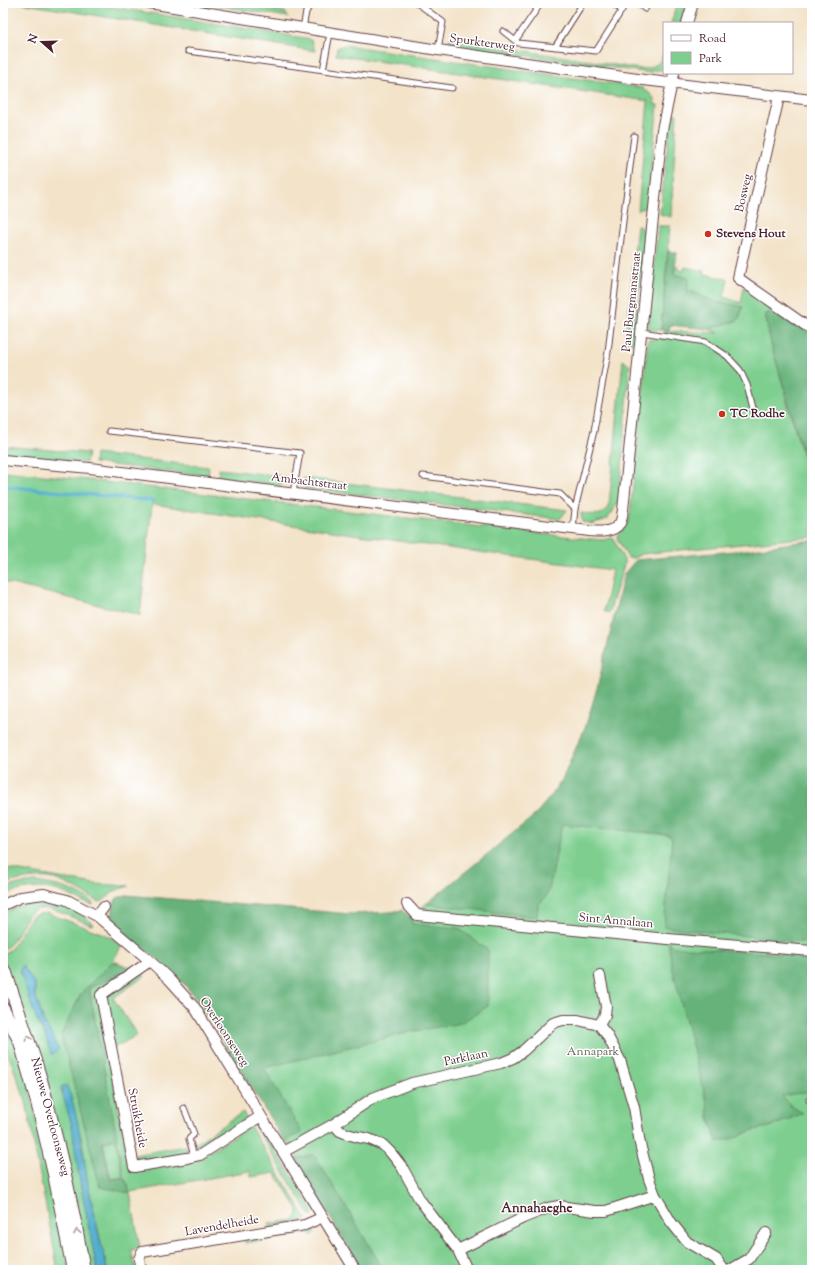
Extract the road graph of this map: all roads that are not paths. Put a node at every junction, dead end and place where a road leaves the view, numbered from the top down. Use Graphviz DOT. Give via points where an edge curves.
graph roads {
  1 [pos="149,3"];
  2 [pos="312,3"];
  3 [pos="416,3"];
  4 [pos="541,3"];
  5 [pos="583,3"];
  6 [pos="611,3"];
  7 [pos="637,3"];
  8 [pos="649,3"];
  9 [pos="693,3"];
  10 [pos="687,22"];
  11 [pos="303,28"];
  12 [pos="503,31"];
  13 [pos="330,33"];
  14 [pos="515,41"];
  15 [pos="555,47"];
  16 [pos="438,50"];
  17 [pos="188,52"];
  18 [pos="323,70"];
  19 [pos="672,78"];
  20 [pos="452,88"];
  21 [pos="779,97"];
  22 [pos="812,100"];
  23 [pos="634,136"];
  24 [pos="812,330"];
  25 [pos="642,332"];
  26 [pos="754,412"];
  27 [pos="109,431"];
  28 [pos="3,460"];
  29 [pos="423,476"];
  30 [pos="294,493"];
  31 [pos="575,509"];
  32 [pos="573,529"];
  33 [pos="611,530"];
  34 [pos="407,904"];
  35 [pos="3,905"];
  36 [pos="104,907"];
  37 [pos="97,916"];
  38 [pos="812,952"];
  39 [pos="150,961"];
  40 [pos="3,968"];
  41 [pos="600,976"];
  42 [pos="3,1008"];
  43 [pos="599,1025"];
  44 [pos="184,1108"];
  45 [pos="261,1116"];
  46 [pos="334,1124"];
  47 [pos="283,1152"];
  48 [pos="194,1156"];
  49 [pos="655,1194"];
  50 [pos="323,1217"];
  51 [pos="766,1233"];
  52 [pos="458,1250"];
  53 [pos="73,1270"];
  54 [pos="84,1270"];
  55 [pos="141,1270"];
  56 [pos="356,1270"];
  57 [pos="467,1270"];
  58 [pos="724,1270"];
  59 [pos="730,1270"];
  1 -- 11 [label="street, Spurkterweg"];
  2 -- 11 [label="lane" via="306,12"];
  3 -- 16 [label="lane" via="444,22"];
  4 -- 14 [label="lane"];
  5 -- 15 [label="lane"];
  6 -- 15 [label="lane" via="622,10 596,52"];
  7 -- 8 [label="lane" via="645,9"];
  9 -- 10 [label="street"];
  11 -- 13 [label="street, Spurkterweg"];
  12 -- 14 [label="lane"];
  13 -- 16 [label="street, Spurkterweg"];
  13 -- 18 [label="lane"];
  14 -- 15 [label="lane"];
  16 -- 19 [label="street, Spurkterweg"];
  17 -- 18 [label="lane"];
  18 -- 20 [label="lane"];
  19 -- 21 [label="street, Spurkterweg"];
  19 -- 25 [label="street, Paul Burgmanstraat" via="662,130"];
  21 -- 22 [label="street, Spurkterweg"];
  21 -- 24 [label="street, Bosweg" via="738,278"];
  23 -- 31 [label="lane" via="608,352 594,431"];
  25 -- 26 [label="lane" via="706,342 727,356 740,370"];
  25 -- 33 [label="street, Paul Burgmanstraat" via="623,510 620,522"];
  27 -- 30 [label="lane" via="300,453"];
  28 -- 30 [label="street, Ambachtstraat"];
  29 -- 31 [label="lane" via="560,494"];
  30 -- 32 [label="street, Ambachtstraat"];
  31 -- 32 [label="lane"];
  32 -- 33 [label="street, Ambachtstraat" via="602,532"];
  34 -- 38 [label="street, Sint Annalaan" via="417,915"];
  35 -- 37 [label="street, Overloonseweg" via="21,897 44,894 67,900"];
  36 -- 37 [label="street"];
  37 -- 39 [label="street, Overloonseweg"];
  39 -- 45 [label="street, Overloonseweg" via="195,1008"];
  39 -- 48 [label="street, Struikheide" via="101,995 134,1167"];
  54 -- 40 [label="street, Nieuwe Overloonseweg, one-way" via="46,1097"];
  41 -- 43 [label="street" via="606,1006 605,1015"];
  42 -- 53 [label="street, Nieuwe Overloonseweg" via="20,1042 37,1102"];
  43 -- 46 [label="street, Parklaan" via="578,1020 563,1020 554,1024 513,1058 412,1083 373,1098"];
  43 -- 49 [label="street" via="608,1035 620,1060 634,1107 643,1158"];
  44 -- 48 [label="lane" via="194,1134 189,1139"];
  45 -- 47 [label="street, Overloonseweg"];
  45 -- 48 [label="street, Struikheide" via="200,1155"];
  46 -- 47 [label="street, Parklaan"];
  46 -- 52 [label="street" via="347,1134 383,1144 402,1167 420,1200"];
  47 -- 50 [label="street, Overloonseweg"];
  49 -- 52 [label="street" via="606,1211 559,1206 548,1208"];
  49 -- 58 [label="street" via="671,1222 687,1242 716,1259"];
  50 -- 55 [label="street, Lavendelheide" via="305,1224 142,1252 139,1259"];
  50 -- 56 [label="street, Overloonseweg"];
  51 -- 59 [label="street" via="749,1259"];
  52 -- 57 [label="street"];
}
